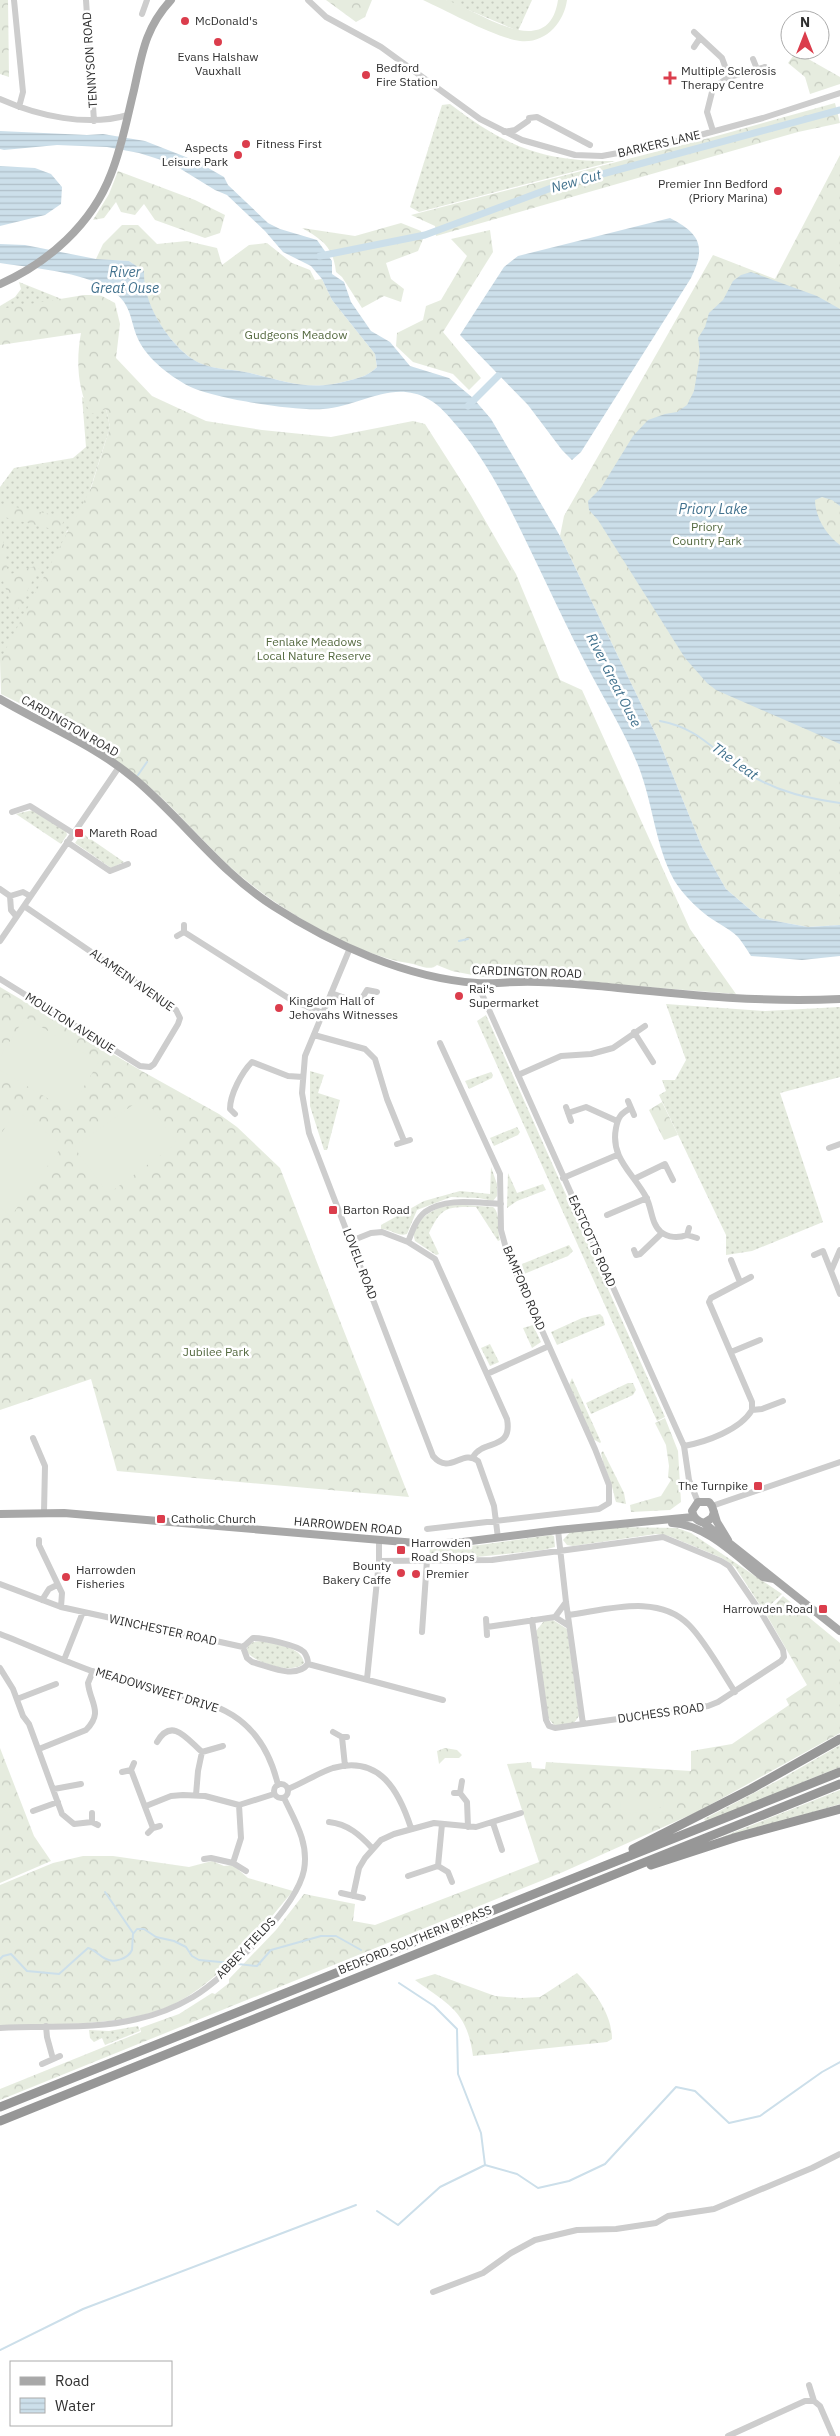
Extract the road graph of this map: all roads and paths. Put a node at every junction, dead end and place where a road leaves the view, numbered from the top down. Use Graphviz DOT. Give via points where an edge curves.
graph roads {
  1 [pos="14,0"];
  2 [pos="86,0"];
  3 [pos="147,0"];
  4 [pos="171,0"];
  5 [pos="308,0"];
  6 [pos="142,14"];
  7 [pos="694,32"];
  8 [pos="700,38"];
  9 [pos="694,47"];
  10 [pos="753,59"];
  11 [pos="765,67"];
  12 [pos="756,70"];
  13 [pos="729,77"];
  14 [pos="840,93"];
  15 [pos="0,99"];
  16 [pos="19,107"];
  17 [pos="128,115"];
  18 [pos="94,121"];
  19 [pos="713,131"];
  20 [pos="503,132"];
  21 [pos="590,145"];
  22 [pos="0,284"];
  23 [pos="0,699"];
  24 [pos="119,767"];
  25 [pos="12,812"];
  26 [pos="73,832"];
  27 [pos="67,842"];
  28 [pos="128,864"];
  29 [pos="0,889"];
  30 [pos="10,896"];
  31 [pos="30,896"];
  32 [pos="24,906"];
  33 [pos="16,916"];
  34 [pos="177,936"];
  35 [pos="0,941"];
  36 [pos="350,948"];
  37 [pos="0,979"];
  38 [pos="477,983"];
  39 [pos="377,992"];
  40 [pos="331,994"];
  41 [pos="840,999"];
  42 [pos="323,1014"];
  43 [pos="645,1026"];
  44 [pos="634,1032"];
  45 [pos="314,1036"];
  46 [pos="440,1043"];
  47 [pos="653,1062"];
  48 [pos="140,1066"];
  49 [pos="518,1075"];
  50 [pos="303,1077"];
  51 [pos="236,1114"];
  52 [pos="634,1114"];
  53 [pos="571,1121"];
  54 [pos="617,1121"];
  55 [pos="404,1142"];
  56 [pos="840,1144"];
  57 [pos="828,1148"];
  58 [pos="617,1155"];
  59 [pos="563,1178"];
  60 [pos="634,1178"];
  61 [pos="673,1180"];
  62 [pos="647,1198"];
  63 [pos="501,1204"];
  64 [pos="607,1215"];
  65 [pos="689,1228"];
  66 [pos="662,1233"];
  67 [pos="687,1235"];
  68 [pos="697,1238"];
  69 [pos="351,1241"];
  70 [pos="408,1242"];
  71 [pos="634,1250"];
  72 [pos="840,1250"];
  73 [pos="814,1255"];
  74 [pos="731,1260"];
  75 [pos="831,1271"];
  76 [pos="751,1277"];
  77 [pos="740,1282"];
  78 [pos="840,1294"];
  79 [pos="760,1340"];
  80 [pos="549,1346"];
  81 [pos="731,1352"];
  82 [pos="487,1374"];
  83 [pos="783,1401"];
  84 [pos="752,1410"];
  85 [pos="33,1438"];
  86 [pos="684,1446"];
  87 [pos="473,1457"];
  88 [pos="840,1462"];
  89 [pos="698,1502"];
  90 [pos="713,1509"];
  91 [pos="44,1512"];
  92 [pos="0,1514"];
  93 [pos="693,1517"];
  94 [pos="661,1521"];
  95 [pos="496,1522"];
  96 [pos="704,1523"];
  97 [pos="428,1529"];
  98 [pos="558,1530"];
  99 [pos="498,1538"];
  100 [pos="39,1540"];
  101 [pos="728,1540"];
  102 [pos="379,1541"];
  103 [pos="562,1550"];
  104 [pos="427,1560"];
  105 [pos="379,1561"];
  106 [pos="774,1579"];
  107 [pos="0,1584"];
  108 [pos="57,1585"];
  109 [pos="42,1600"];
  110 [pos="566,1602"];
  111 [pos="62,1607"];
  112 [pos="83,1612"];
  113 [pos="568,1615"];
  114 [pos="555,1617"];
  115 [pos="486,1619"];
  116 [pos="532,1620"];
  117 [pos="486,1626"];
  118 [pos="570,1626"];
  119 [pos="840,1631"];
  120 [pos="422,1632"];
  121 [pos="0,1634"];
  122 [pos="488,1634"];
  123 [pos="243,1647"];
  124 [pos="64,1660"];
  125 [pos="308,1664"];
  126 [pos="0,1668"];
  127 [pos="93,1671"];
  128 [pos="367,1679"];
  129 [pos="56,1684"];
  130 [pos="735,1692"];
  131 [pos="17,1699"];
  132 [pos="443,1700"];
  133 [pos="583,1724"];
  134 [pos="333,1732"];
  135 [pos="840,1739"];
  136 [pos="157,1742"];
  137 [pos="223,1746"];
  138 [pos="39,1749"];
  139 [pos="202,1752"];
  140 [pos="134,1763"];
  141 [pos="345,1766"];
  142 [pos="131,1770"];
  143 [pos="122,1772"];
  144 [pos="840,1772"];
  145 [pos="462,1780"];
  146 [pos="81,1784"];
  147 [pos="840,1784"];
  148 [pos="278,1785"];
  149 [pos="54,1789"];
  150 [pos="288,1789"];
  151 [pos="274,1794"];
  152 [pos="196,1795"];
  153 [pos="284,1798"];
  154 [pos="58,1802"];
  155 [pos="239,1805"];
  156 [pos="146,1806"];
  157 [pos="840,1809"];
  158 [pos="33,1811"];
  159 [pos="92,1813"];
  160 [pos="521,1813"];
  161 [pos="330,1822"];
  162 [pos="493,1823"];
  163 [pos="442,1824"];
  164 [pos="468,1827"];
  165 [pos="411,1828"];
  166 [pos="154,1829"];
  167 [pos="372,1848"];
  168 [pos="502,1850"];
  169 [pos="204,1859"];
  170 [pos="233,1862"];
  171 [pos="438,1866"];
  172 [pos="246,1871"];
  173 [pos="589,1872"];
  174 [pos="408,1876"];
  175 [pos="452,1882"];
  176 [pos="592,1882"];
  177 [pos="341,1893"];
  178 [pos="353,1896"];
  179 [pos="363,1898"];
  180 [pos="46,2026"];
  181 [pos="0,2028"];
  182 [pos="42,2064"];
  183 [pos="0,2107"];
  184 [pos="0,2121"];
  185 [pos="840,2154"];
  186 [pos="433,2292"];
  187 [pos="809,2385"];
  188 [pos="814,2401"];
  189 [pos="728,2436"];
  190 [pos="833,2436"];
  1 -- 16 [label="street" via="23,92"];
  2 -- 18 [label="street, TENNYSON ROAD"];
  3 -- 6 [label="street"];
  4 -- 17 [label="main road" via="156,18 145,40"];
  5 -- 20 [label="street, BARKERS LANE" via="326,17 381,47"];
  7 -- 8 [label="street"];
  8 -- 9 [label="street"];
  8 -- 13 [label="street" via="722,58"];
  10 -- 12 [label="street"];
  11 -- 12 [label="street"];
  12 -- 13 [label="street"];
  13 -- 19 [label="street" via="718,83 711,94 707,112"];
  14 -- 19 [label="street, BARKERS LANE"];
  15 -- 16 [label="street"];
  16 -- 18 [label="street"];
  17 -- 18 [label="street"];
  17 -- 22 [label="main road" via="110,177 94,207 53,252 30,269"];
  19 -- 20 [label="street, BARKERS LANE" via="643,150 602,156 550,149"];
  20 -- 21 [label="street" via="515,130 537,117"];
  23 -- 24 [label="main road, CARDINGTON ROAD" via="58,729"];
  24 -- 26 [label="street"];
  24 -- 36 [label="main road, CARDINGTON ROAD" via="157,798 223,868 291,917"];
  25 -- 26 [label="street" via="30,806"];
  26 -- 27 [label="street"];
  27 -- 28 [label="street" via="110,871"];
  27 -- 31 [label="street"];
  29 -- 30 [label="street"];
  30 -- 31 [label="street" via="23,892"];
  30 -- 33 [label="street" via="11,910"];
  31 -- 32 [label="street"];
  32 -- 33 [label="street"];
  32 -- 48 [label="street, ALAMEIN AVENUE" via="176,1010 180,1018 178,1024 154,1064"];
  33 -- 35 [label="street"];
  34 -- 42 [label="street" via="184,929 293,1001"];
  36 -- 38 [label="main road, CARDINGTON ROAD" via="422,973"];
  36 -- 40 [label="street, LOVELL ROAD"];
  37 -- 48 [label="street, MOULTON AVENUE"];
  38 -- 41 [label="main road, CARDINGTON ROAD" via="560,983 769,1001"];
  38 -- 49 [label="street, EASTCOTTS ROAD"];
  39 -- 40 [label="street" via="368,990 359,1003"];
  40 -- 42 [label="street, LOVELL ROAD"];
  42 -- 45 [label="street, LOVELL ROAD"];
  43 -- 44 [label="street"];
  44 -- 47 [label="street"];
  44 -- 49 [label="street" via="608,1050 561,1056"];
  45 -- 50 [label="street, LOVELL ROAD" via="305,1056"];
  45 -- 55 [label="street" via="371,1053"];
  46 -- 63 [label="street, BAMFORD ROAD" via="500,1174"];
  49 -- 59 [label="street, EASTCOTTS ROAD"];
  50 -- 51 [label="street" via="288,1076 252,1062 230,1102 230,1110"];
  50 -- 69 [label="street, LOVELL ROAD" via="304,1113 309,1134"];
  52 -- 54 [label="street" via="630,1104"];
  53 -- 54 [label="street" via="567,1110 586,1107"];
  54 -- 58 [label="street"];
  56 -- 57 [label="street"];
  58 -- 59 [label="street"];
  58 -- 60 [label="street"];
  59 -- 86 [label="street, EASTCOTTS ROAD"];
  60 -- 61 [label="street" via="665,1164"];
  60 -- 62 [label="street"];
  62 -- 64 [label="street"];
  62 -- 66 [label="street" via="655,1225"];
  63 -- 70 [label="street" via="443,1203 424,1212"];
  63 -- 80 [label="street, BAMFORD ROAD" via="501,1230 507,1252"];
  65 -- 67 [label="street"];
  66 -- 67 [label="street" via="677,1237"];
  66 -- 71 [label="street" via="640,1254 636,1255"];
  67 -- 68 [label="street"];
  69 -- 70 [label="street" via="382,1232"];
  69 -- 87 [label="street, LOVELL ROAD" via="433,1456 445,1464"];
  70 -- 82 [label="street" via="435,1260"];
  72 -- 75 [label="street"];
  73 -- 75 [label="street" via="823,1251"];
  74 -- 77 [label="street"];
  75 -- 78 [label="street"];
  76 -- 77 [label="street"];
  77 -- 81 [label="street" via="709,1302"];
  79 -- 81 [label="street"];
  80 -- 82 [label="street"];
  80 -- 95 [label="street, BAMFORD ROAD" via="609,1485 609,1503 599,1509"];
  81 -- 84 [label="street" via="752,1402"];
  82 -- 87 [label="street" via="507,1419 508,1434"];
  83 -- 84 [label="street" via="762,1410"];
  84 -- 86 [label="street" via="740,1423"];
  85 -- 91 [label="street" via="45,1466"];
  86 -- 89 [label="street, EASTCOTTS ROAD" via="689,1480"];
  87 -- 95 [label="street" via="482,1469"];
  88 -- 90 [label="street"];
  89 -- 90 [label="main road" via="703,1501"];
  89 -- 93 [label="main road" via="692,1511"];
  90 -- 96 [label="main road" via="712,1518"];
  90 -- 101 [label="main road"];
  91 -- 92 [label="main road, HARROWDEN ROAD"];
  91 -- 102 [label="main road, HARROWDEN ROAD"];
  93 -- 94 [label="main road, HARROWDEN ROAD"];
  93 -- 96 [label="main road"];
  94 -- 98 [label="main road, HARROWDEN ROAD"];
  94 -- 106 [label="main road" via="697,1530 763,1577"];
  95 -- 97 [label="street"];
  95 -- 99 [label="street"];
  96 -- 101 [label="main road"];
  98 -- 99 [label="main road, HARROWDEN ROAD"];
  98 -- 103 [label="street"];
  99 -- 102 [label="main road, HARROWDEN ROAD" via="428,1544"];
  100 -- 108 [label="street"];
  101 -- 106 [label="main road"];
  102 -- 105 [label="street"];
  103 -- 104 [label="street" via="492,1560"];
  103 -- 110 [label="street"];
  103 -- 130 [label="street, DUCHESS ROAD" via="663,1537 722,1561 732,1570 762,1614 784,1657"];
  104 -- 105 [label="street"];
  104 -- 120 [label="street"];
  105 -- 128 [label="street"];
  106 -- 119 [label="main road"];
  107 -- 109 [label="street, WINCHESTER ROAD"];
  108 -- 109 [label="street"];
  108 -- 111 [label="street" via="62,1593"];
  109 -- 111 [label="street, WINCHESTER ROAD"];
  110 -- 113 [label="street"];
  110 -- 114 [label="street"];
  111 -- 112 [label="street, WINCHESTER ROAD"];
  112 -- 123 [label="street, WINCHESTER ROAD"];
  112 -- 124 [label="street"];
  113 -- 118 [label="street"];
  113 -- 130 [label="street" via="635,1606 668,1610 690,1625"];
  114 -- 116 [label="street"];
  114 -- 118 [label="street"];
  115 -- 117 [label="street"];
  116 -- 117 [label="street"];
  116 -- 133 [label="street, DUCHESS ROAD" via="548,1726"];
  117 -- 122 [label="street"];
  118 -- 133 [label="street"];
  121 -- 124 [label="street, MEADOWSWEET DRIVE"];
  123 -- 125 [label="street" via="252,1662 291,1672 298,1672"];
  123 -- 125 [label="street" via="253,1638 260,1638 298,1648 304,1652"];
  124 -- 127 [label="street, MEADOWSWEET DRIVE"];
  125 -- 128 [label="street"];
  126 -- 131 [label="street"];
  127 -- 138 [label="street" via="88,1683 95,1704 94,1720 86,1730"];
  127 -- 148 [label="street, MEADOWSWEET DRIVE" via="116,1680 212,1703 228,1712 246,1724 265,1747"];
  128 -- 132 [label="street"];
  129 -- 131 [label="street"];
  130 -- 133 [label="street, DUCHESS ROAD" via="708,1706"];
  131 -- 138 [label="street"];
  134 -- 141 [label="street" via="345,1737"];
  135 -- 173 [label="highway" via="751,1789"];
  136 -- 139 [label="street" via="162,1731 170,1730 183,1733"];
  137 -- 139 [label="street"];
  138 -- 149 [label="street"];
  139 -- 152 [label="street"];
  140 -- 142 [label="street"];
  141 -- 150 [label="street" via="325,1771"];
  141 -- 165 [label="street" via="369,1769 387,1779 399,1796"];
  142 -- 143 [label="street"];
  142 -- 156 [label="street"];
  144 -- 173 [label="highway, BEDFORD SOUTHERN BYPASS"];
  145 -- 164 [label="street" via="457,1793 467,1802"];
  146 -- 149 [label="street"];
  147 -- 176 [label="highway, BEDFORD SOUTHERN BYPASS"];
  148 -- 150 [label="street"];
  148 -- 151 [label="street"];
  149 -- 154 [label="street"];
  150 -- 153 [label="street"];
  151 -- 153 [label="street"];
  151 -- 155 [label="street"];
  152 -- 155 [label="street"];
  152 -- 156 [label="street" via="170,1796"];
  153 -- 180 [label="street, ABBEY FIELDS" via="299,1827 304,1847 304,1868 296,1893 247,1950 210,1984 176,2006 136,2020"];
  154 -- 158 [label="street"];
  154 -- 159 [label="street" via="62,1814 74,1824 95,1824"];
  155 -- 170 [label="street" via="241,1838"];
  156 -- 166 [label="street"];
  157 -- 176 [label="highway"];
  160 -- 162 [label="street"];
  161 -- 167 [label="street" via="339,1820"];
  162 -- 164 [label="street"];
  162 -- 168 [label="street"];
  163 -- 164 [label="street"];
  163 -- 165 [label="street"];
  163 -- 171 [label="street"];
  165 -- 167 [label="street"];
  167 -- 178 [label="street" via="359,1868"];
  169 -- 170 [label="street"];
  170 -- 172 [label="street"];
  171 -- 174 [label="street"];
  171 -- 175 [label="street" via="448,1872"];
  173 -- 183 [label="highway, BEDFORD SOUTHERN BYPASS"];
  176 -- 184 [label="highway, BEDFORD SOUTHERN BYPASS"];
  177 -- 178 [label="street"];
  178 -- 179 [label="street"];
  180 -- 181 [label="street, ABBEY FIELDS"];
  180 -- 182 [label="street" via="56,2058"];
  185 -- 186 [label="street" via="714,2209 668,2216 656,2223 577,2230 535,2240 510,2253 484,2273"];
  187 -- 188 [label="street"];
  188 -- 189 [label="street" via="805,2401"];
  188 -- 190 [label="street" via="820,2406"];
}
